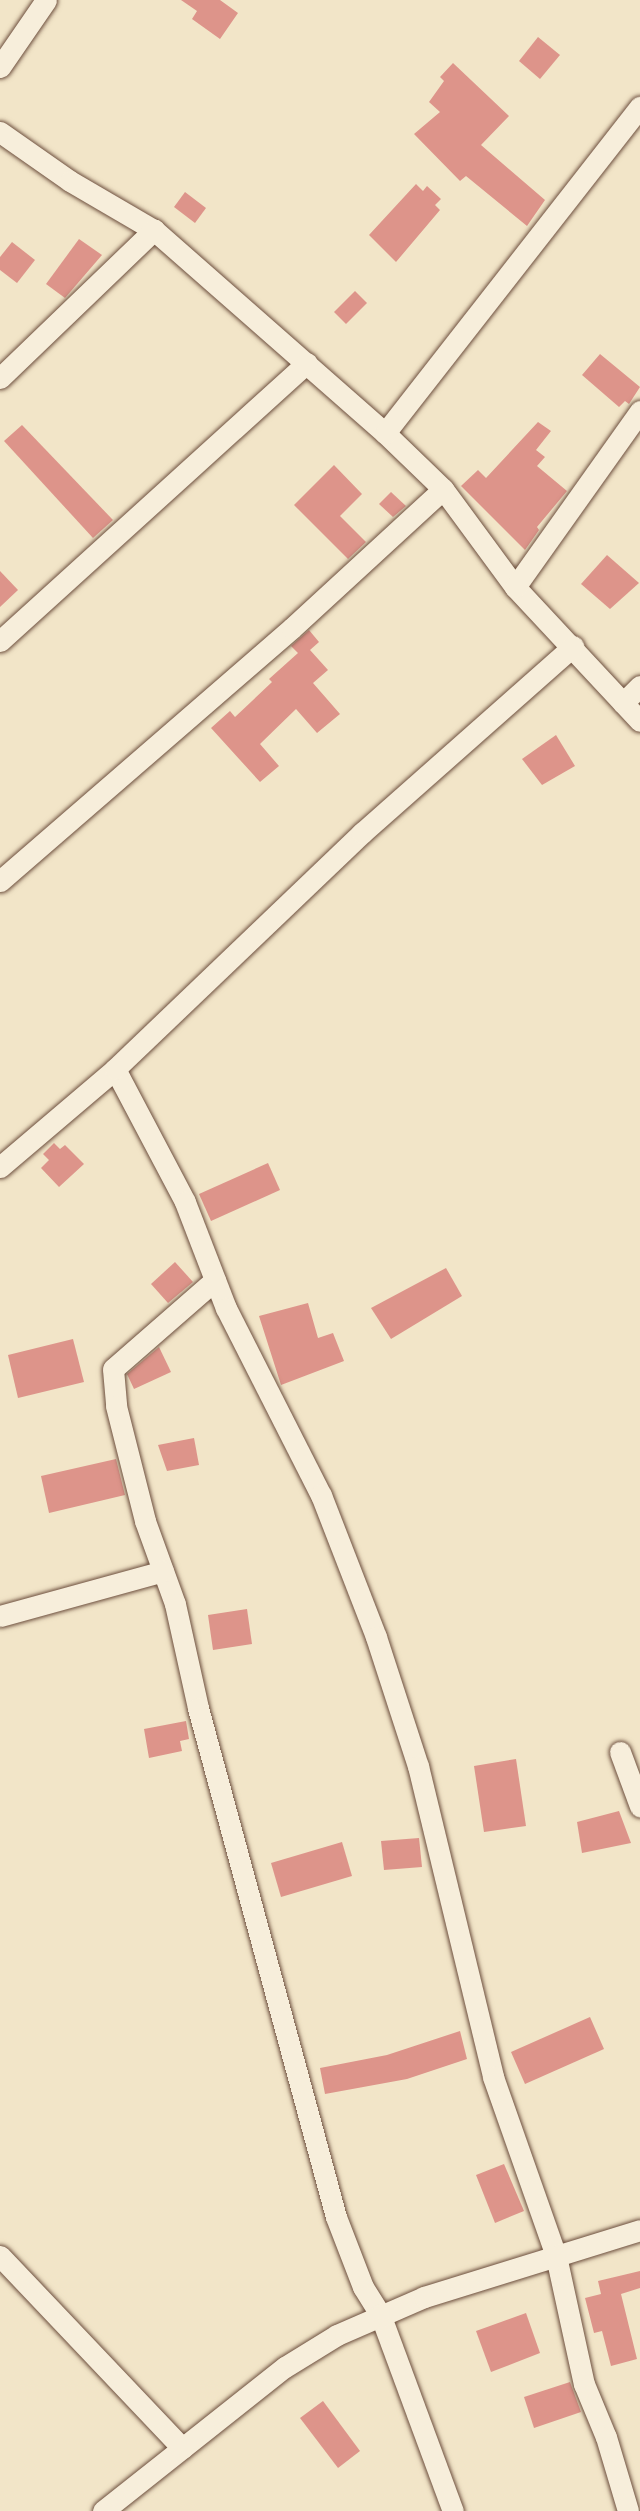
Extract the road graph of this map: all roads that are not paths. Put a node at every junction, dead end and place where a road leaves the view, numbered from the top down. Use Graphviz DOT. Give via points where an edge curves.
graph roads {
  1 [pos="46,0"];
  2 [pos="0,67"];
  3 [pos="640,107"];
  4 [pos="0,132"];
  5 [pos="154,230"];
  6 [pos="307,362"];
  7 [pos="0,378"];
  8 [pos="640,411"];
  9 [pos="385,433"];
  10 [pos="443,489"];
  11 [pos="515,587"];
  12 [pos="0,641"];
  13 [pos="573,646"];
  14 [pos="640,686"];
  15 [pos="623,703"];
  16 [pos="640,721"];
  17 [pos="0,881"];
  18 [pos="115,1069"];
  19 [pos="0,1167"];
  20 [pos="215,1280"];
  21 [pos="163,1571"];
  22 [pos="0,1616"];
  23 [pos="620,1752"];
  24 [pos="640,1806"];
  25 [pos="640,2230"];
  26 [pos="0,2256"];
  27 [pos="556,2256"];
  28 [pos="380,2314"];
  29 [pos="182,2448"];
  30 [pos="631,2507"];
  31 [pos="103,2511"];
  32 [pos="453,2511"];
  1 -- 2 [label="street"];
  3 -- 9 [label="street"];
  4 -- 5 [label="street" via="70,181"];
  5 -- 6 [label="street"];
  5 -- 7 [label="street"];
  6 -- 9 [label="street"];
  6 -- 12 [label="street"];
  8 -- 11 [label="street"];
  9 -- 10 [label="street"];
  10 -- 11 [label="street"];
  10 -- 17 [label="street" via="292,628"];
  11 -- 13 [label="street"];
  13 -- 15 [label="street"];
  13 -- 18 [label="street" via="362,833"];
  14 -- 15 [label="street"];
  15 -- 16 [label="street"];
  18 -- 19 [label="street"];
  18 -- 20 [label="street" via="185,1202"];
  20 -- 21 [label="street" via="130,1351 114,1369 111,1380 145,1521"];
  20 -- 27 [label="street" via="321,1495 376,1637 418,1766 493,2077"];
  21 -- 22 [label="street"];
  21 -- 28 [label="street" via="336,2217 363,2287"];
  23 -- 24 [label="street"];
  25 -- 27 [label="street"];
  26 -- 29 [label="street"];
  27 -- 28 [label="street"];
  27 -- 30 [label="street" via="584,2384"];
  28 -- 29 [label="street" via="285,2367"];
  28 -- 32 [label="street"];
  29 -- 31 [label="street"];
}
